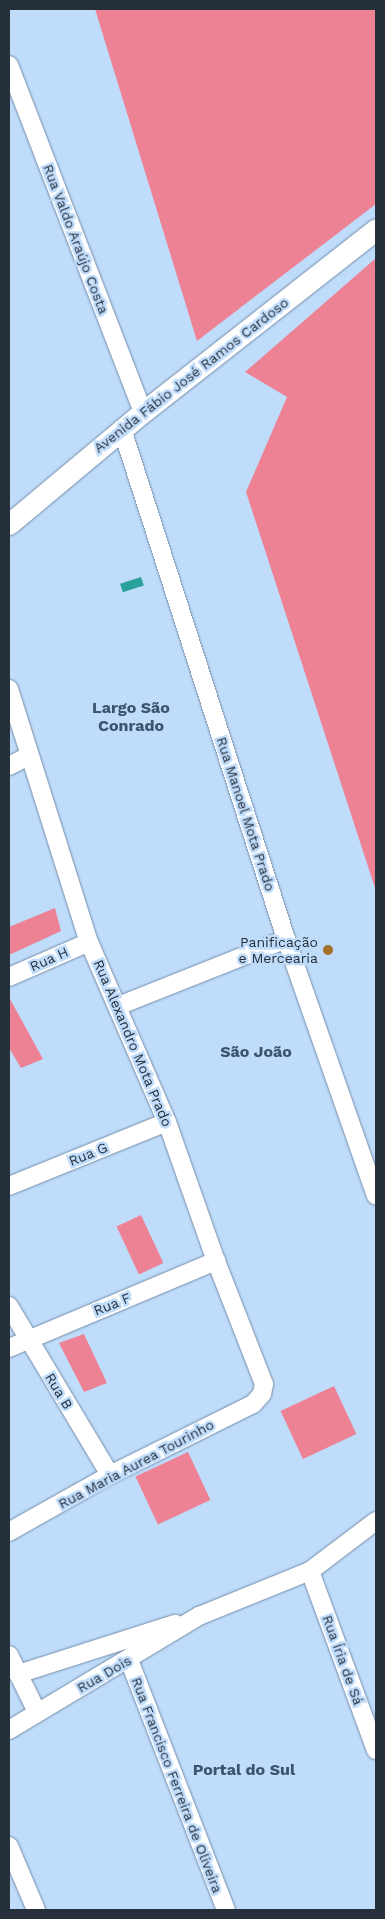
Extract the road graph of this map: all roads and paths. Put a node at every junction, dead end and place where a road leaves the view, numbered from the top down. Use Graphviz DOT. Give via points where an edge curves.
graph roads {
  1 [pos="9,65"];
  2 [pos="376,229"];
  3 [pos="143,412"];
  4 [pos="122,430"];
  5 [pos="9,524"];
  6 [pos="9,689"];
  7 [pos="30,756"];
  8 [pos="9,766"];
  9 [pos="286,939"];
  10 [pos="89,942"];
  11 [pos="9,977"];
  12 [pos="118,1006"];
  13 [pos="168,1122"];
  14 [pos="9,1186"];
  15 [pos="376,1196"];
  16 [pos="216,1261"];
  17 [pos="9,1306"];
  18 [pos="27,1338"];
  19 [pos="9,1348"];
  20 [pos="262,1394"];
  21 [pos="110,1475"];
  22 [pos="376,1521"];
  23 [pos="9,1532"];
  24 [pos="310,1571"];
  25 [pos="199,1616"];
  26 [pos="9,1655"];
  27 [pos="129,1660"];
  28 [pos="18,1674"];
  29 [pos="36,1712"];
  30 [pos="9,1730"];
  31 [pos="376,1750"];
  32 [pos="9,1846"];
  33 [pos="36,1910"];
  34 [pos="226,1910"];
  1 -- 3 [label="street, Rua Valdo Araújo Costa"];
  2 -- 3 [label="street, Avenida Fábio José Ramos Cardoso"];
  3 -- 4 [label="street, Avenida Fábio José Ramos Cardoso"];
  4 -- 5 [label="street, Avenida Fábio José Ramos Cardoso"];
  4 -- 9 [label="street, Rua Manoel Mota Prado"];
  6 -- 7 [label="street, Rua Alexandro Mota Prado"];
  7 -- 8 [label="street"];
  7 -- 10 [label="street, Rua Alexandro Mota Prado"];
  9 -- 12 [label="street"];
  9 -- 15 [label="street, Rua Manoel Mota Prado"];
  10 -- 11 [label="street, Rua H"];
  10 -- 12 [label="street, Rua Alexandro Mota Prado"];
  12 -- 13 [label="street, Rua Alexandro Mota Prado"];
  13 -- 14 [label="street, Rua G"];
  13 -- 16 [label="street, Rua Alexandro Mota Prado"];
  16 -- 18 [label="street, Rua F"];
  16 -- 20 [label="street, Rua Alexandro Mota Prado" via="263,1376"];
  17 -- 18 [label="street, Rua B"];
  18 -- 19 [label="street, Rua F"];
  18 -- 21 [label="street, Rua B"];
  20 -- 21 [label="street, Rua Maria Aurea Tourinho" via="253,1404"];
  21 -- 23 [label="street, Rua Maria Aurea Tourinho"];
  22 -- 24 [label="street, Rua Dois"];
  24 -- 25 [label="street, Rua Dois"];
  24 -- 31 [label="street, Rua Íria de Sá"];
  25 -- 27 [label="street, Rua Dois"];
  25 -- 28 [label="street, Rua Dois"];
  26 -- 28 [label="street"];
  27 -- 29 [label="street, Rua Dois"];
  27 -- 34 [label="street, Rua Francisco Ferreira de Oliveira"];
  28 -- 29 [label="street"];
  29 -- 30 [label="street, Rua Dois"];
  32 -- 33 [label="street"];
}
